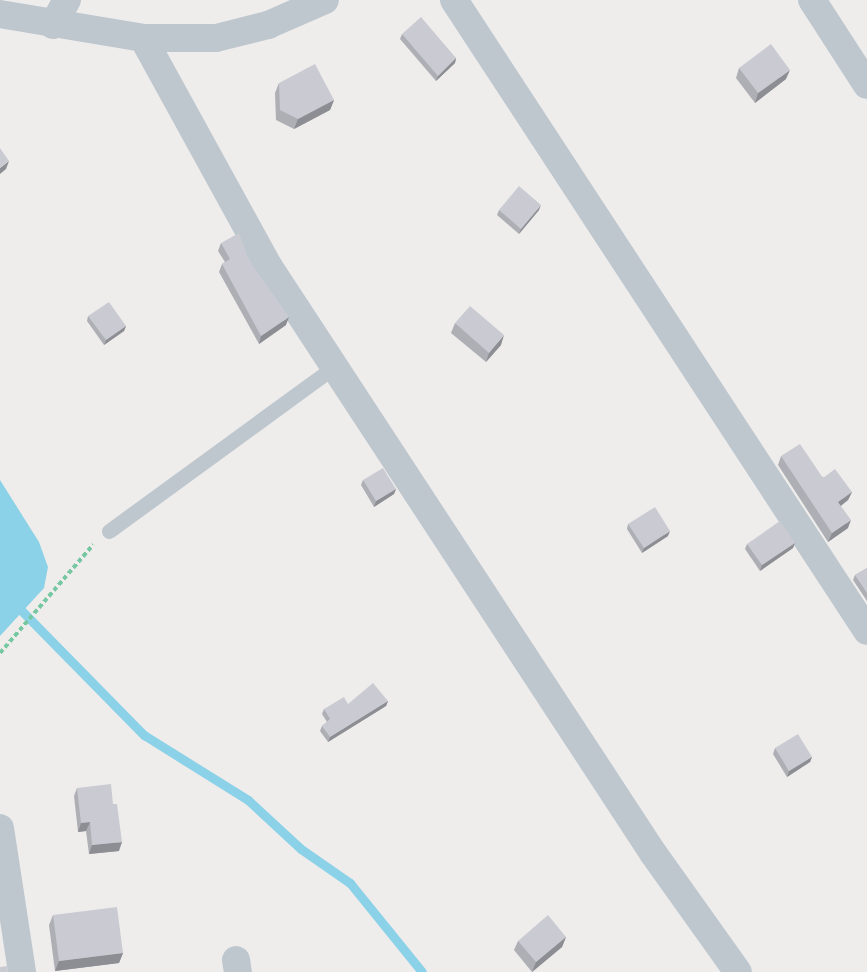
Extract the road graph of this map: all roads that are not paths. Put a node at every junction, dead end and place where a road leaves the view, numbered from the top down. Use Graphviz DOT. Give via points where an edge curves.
graph roads {
  1 [pos="68,0"];
  2 [pos="325,0"];
  3 [pos="454,0"];
  4 [pos="812,0"];
  5 [pos="0,14"];
  6 [pos="53,25"];
  7 [pos="143,38"];
  8 [pos="867,85"];
  9 [pos="334,367"];
  10 [pos="109,531"];
  11 [pos="867,631"];
  12 [pos="0,828"];
  13 [pos="22,972"];
  14 [pos="738,972"];
  1 -- 6 [label="street"];
  2 -- 7 [label="street" via="232,35"];
  3 -- 11 [label="street"];
  4 -- 8 [label="street"];
  5 -- 6 [label="street"];
  6 -- 7 [label="street"];
  7 -- 9 [label="street" via="240,220"];
  9 -- 10 [label="lane"];
  9 -- 14 [label="street" via="653,853"];
  12 -- 13 [label="street"];
}
